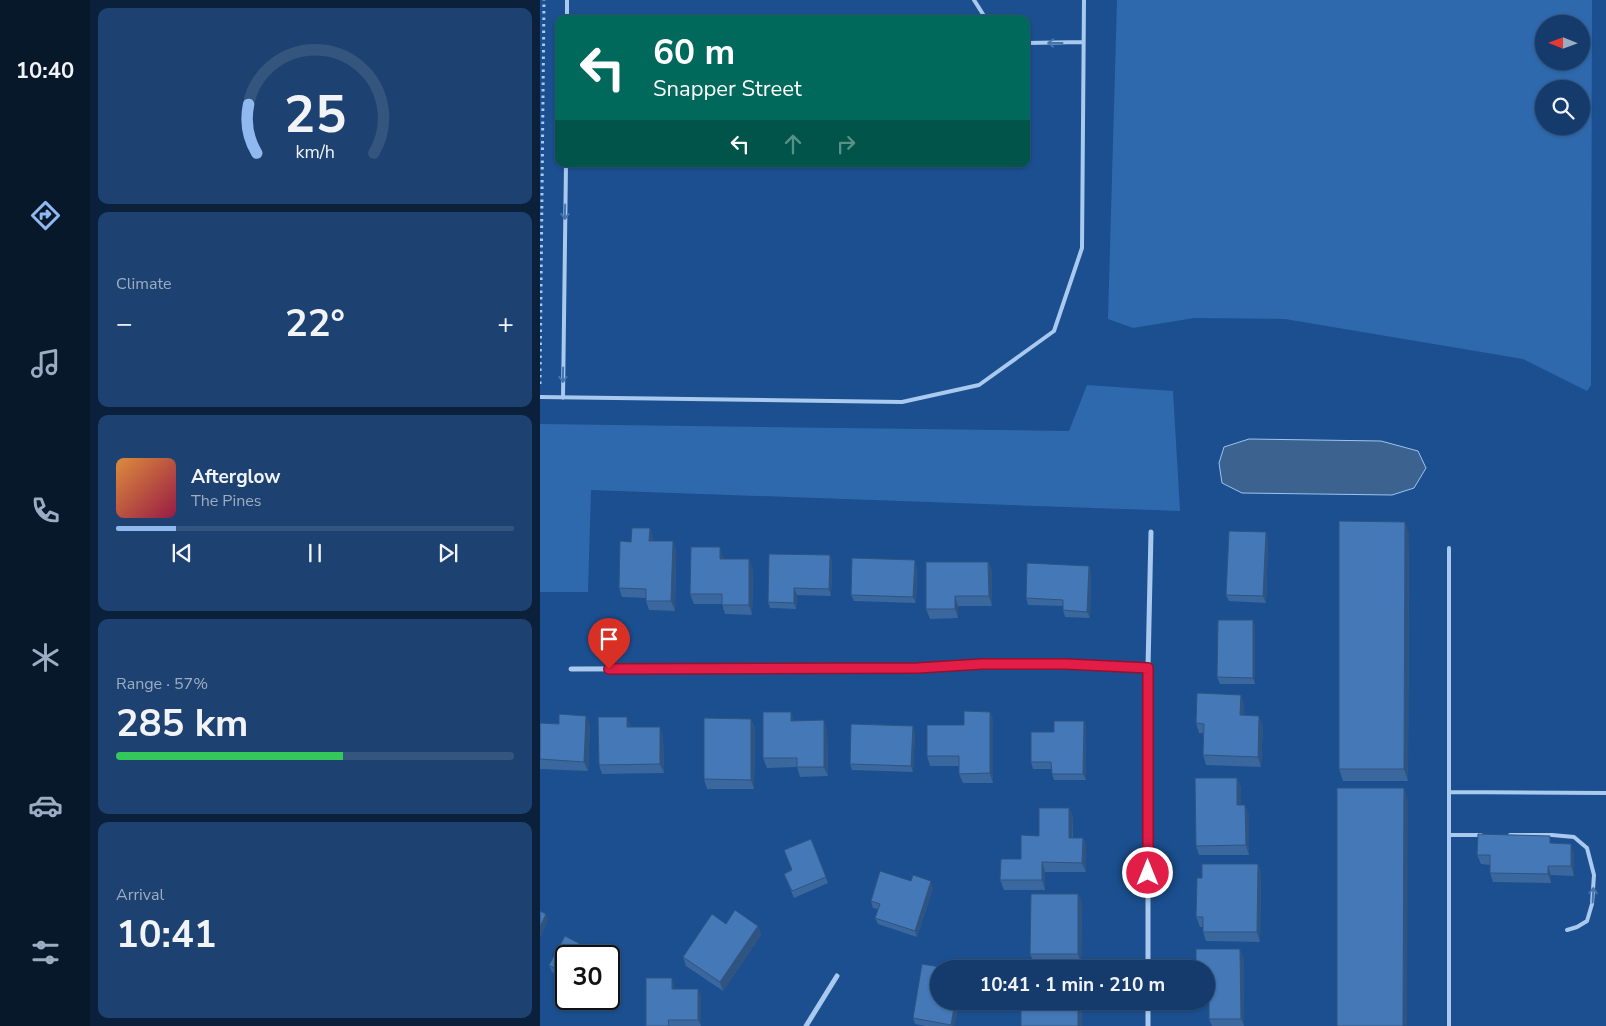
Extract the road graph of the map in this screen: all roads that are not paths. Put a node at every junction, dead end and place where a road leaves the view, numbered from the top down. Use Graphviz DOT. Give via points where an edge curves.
graph roads {
  1 [pos="568,0"];
  2 [pos="974,0"];
  3 [pos="1084,0"];
  4 [pos="567,15"];
  5 [pos="983,15"];
  6 [pos="1083,42"];
  7 [pos="1030,43"];
  8 [pos="566,167"];
  9 [pos="540,397"];
  10 [pos="563,398"];
  11 [pos="1151,532"];
  12 [pos="1449,548"];
  13 [pos="1148,668"];
  14 [pos="570,669"];
  15 [pos="1449,792"];
  16 [pos="1606,793"];
  17 [pos="1449,835"];
  18 [pos="1486,835"];
  19 [pos="1505,835"];
  20 [pos="1567,930"];
  21 [pos="1148,960"];
  22 [pos="838,976"];
  23 [pos="1148,1010"];
  24 [pos="806,1026"];
  25 [pos="1148,1026"];
  26 [pos="1449,1026"];
  1 -- 4 [label="lane"];
  2 -- 5 [label="lane"];
  3 -- 6 [label="lane"];
  6 -- 7 [label="lane, one-way"];
  6 -- 10 [label="lane" via="1082,248 1054,331 979,385 902,402"];
  8 -- 10 [label="lane, one-way"];
  9 -- 10 [label="lane"];
  11 -- 13 [label="street"];
  12 -- 15 [label="lane"];
  13 -- 14 [label="street" via="982,664 908,668"];
  13 -- 21 [label="street"];
  15 -- 16 [label="lane"];
  15 -- 17 [label="lane"];
  17 -- 18 [label="lane"];
  17 -- 26 [label="lane"];
  20 -- 19 [label="lane, one-way" via="1587,921 1592,904 1594,875 1588,848 1574,837"];
  22 -- 24 [label="street"];
  23 -- 25 [label="street"];
}
